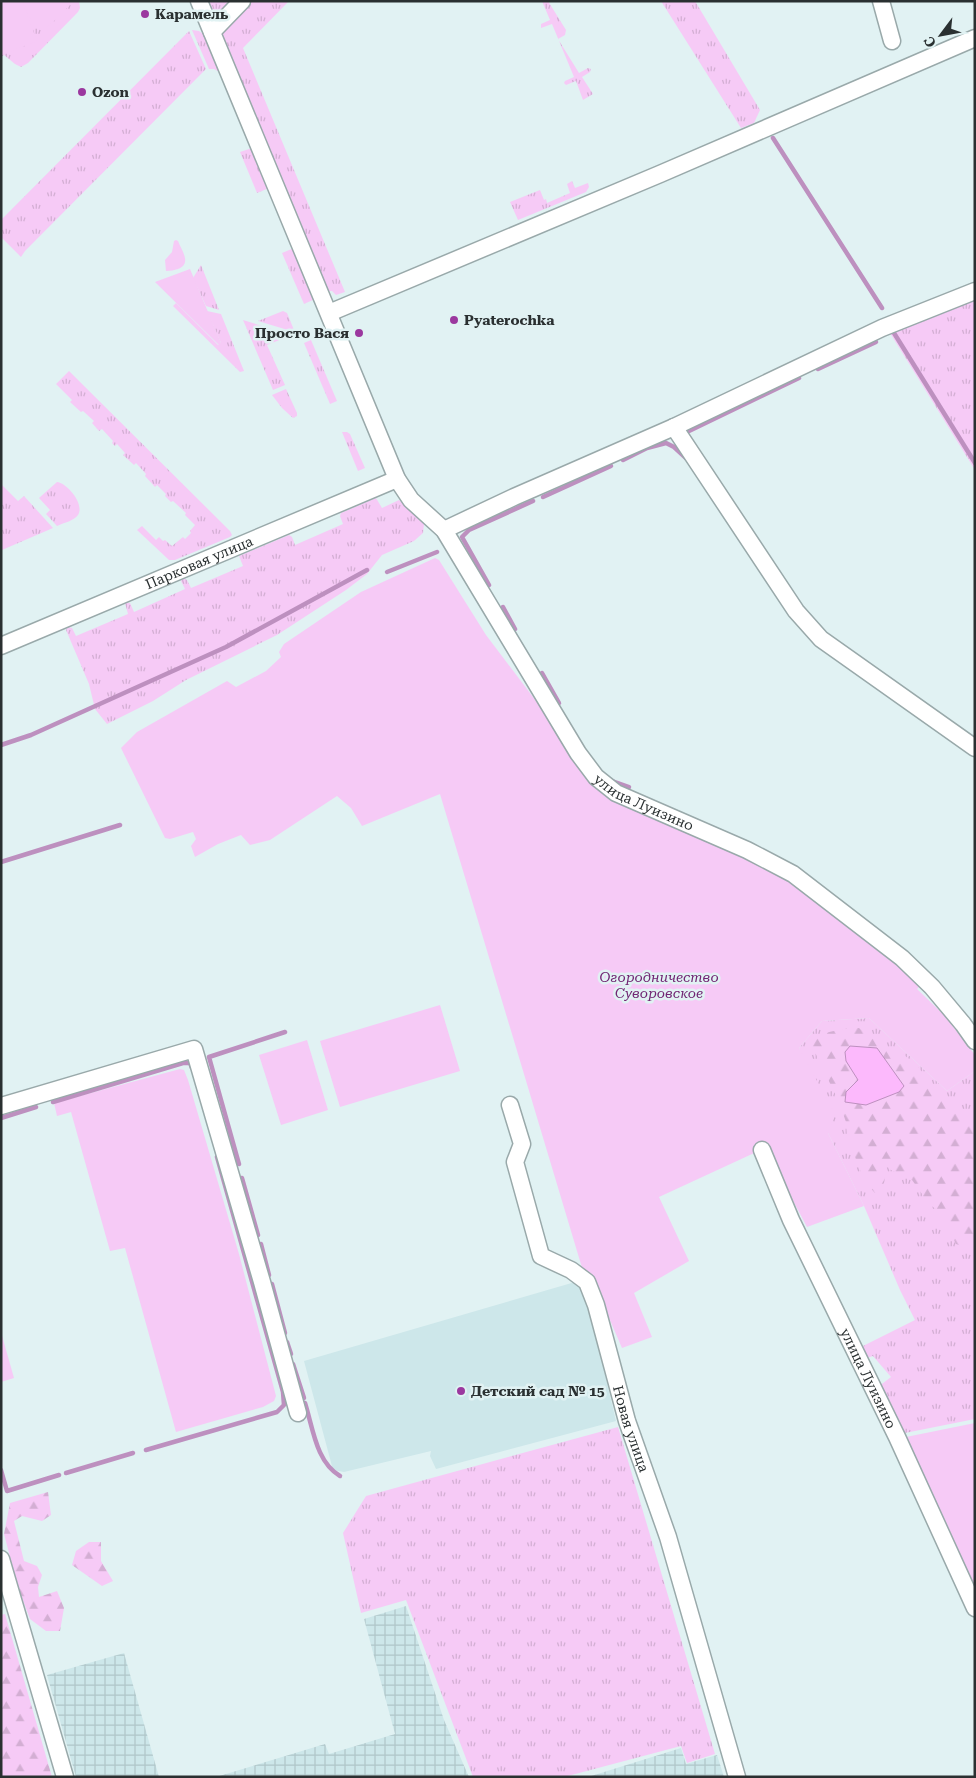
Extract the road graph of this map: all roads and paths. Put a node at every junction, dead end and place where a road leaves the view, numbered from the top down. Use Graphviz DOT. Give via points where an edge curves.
graph roads {
  1 [pos="199,1"];
  2 [pos="242,1"];
  3 [pos="881,1"];
  4 [pos="212,32"];
  5 [pos="975,38"];
  6 [pos="892,41"];
  7 [pos="975,291"];
  8 [pos="329,313"];
  9 [pos="674,427"];
  10 [pos="398,479"];
  11 [pos="444,530"];
  12 [pos="1,646"];
  13 [pos="975,748"];
  14 [pos="975,1041"];
  15 [pos="510,1105"];
  16 [pos="1,1106"];
  17 [pos="762,1150"];
  18 [pos="298,1413"];
  19 [pos="1,1559"];
  20 [pos="975,1608"];
  21 [pos="65,1777"];
  22 [pos="737,1777"];
  1 -- 4 [label="street, улица Луизино"];
  2 -- 4 [label="street"];
  3 -- 6 [label="street"];
  4 -- 8 [label="street, улица Луизино"];
  5 -- 8 [label="street"];
  7 -- 9 [label="street" via="882,328"];
  8 -- 10 [label="street, улица Луизино"];
  9 -- 11 [label="street"];
  9 -- 13 [label="street" via="796,610 821,639"];
  10 -- 11 [label="street, улица Луизино" via="411,500"];
  10 -- 12 [label="street, Парковая улица"];
  11 -- 14 [label="street, улица Луизино" via="578,753 596,777 616,793 793,874 902,958 932,987"];
  15 -- 22 [label="street, Новая улица" via="522,1144 515,1162 541,1256 588,1282 627,1421 668,1537"];
  16 -- 18 [label="street" via="194,1049"];
  17 -- 20 [label="street, улица Луизино" via="791,1220 897,1437"];
  19 -- 21 [label="street"];
}
